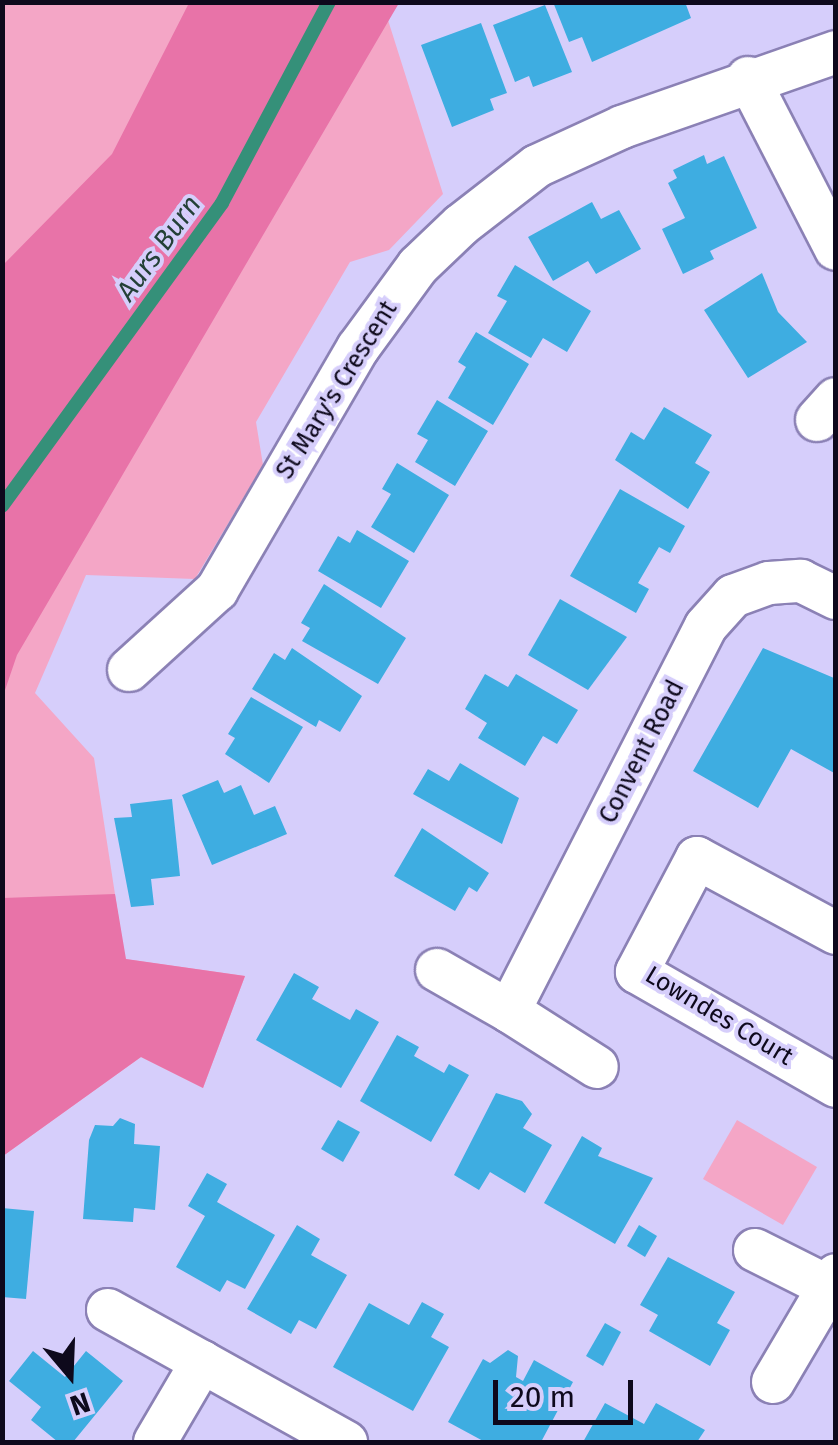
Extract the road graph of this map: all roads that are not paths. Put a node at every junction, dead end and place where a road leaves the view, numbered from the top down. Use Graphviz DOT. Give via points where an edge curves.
graph roads {
  1 [pos="836,52"];
  2 [pos="748,78"];
  3 [pos="836,249"];
  4 [pos="836,598"];
  5 [pos="129,670"];
  6 [pos="836,934"];
  7 [pos="438,970"];
  8 [pos="509,1010"];
  9 [pos="598,1067"];
  10 [pos="836,1086"];
  11 [pos="755,1250"];
  12 [pos="830,1280"];
  13 [pos="108,1310"];
  14 [pos="202,1362"];
  15 [pos="773,1382"];
  16 [pos="155,1442"];
  17 [pos="346,1442"];
  1 -- 2 [label="street, St Mary's Crescent"];
  2 -- 3 [label="street"];
  2 -- 5 [label="street, St Mary's Crescent" via="538,166 447,238 358,348 216,590"];
  4 -- 8 [label="street, Convent Road" via="801,581 769,583 732,596 706,626"];
  6 -- 10 [label="street, Lowndes Court" via="698,858 636,972"];
  7 -- 8 [label="street"];
  8 -- 9 [label="street"];
  11 -- 12 [label="street"];
  12 -- 15 [label="street"];
  13 -- 14 [label="street"];
  14 -- 16 [label="street"];
  14 -- 17 [label="street"];
}
